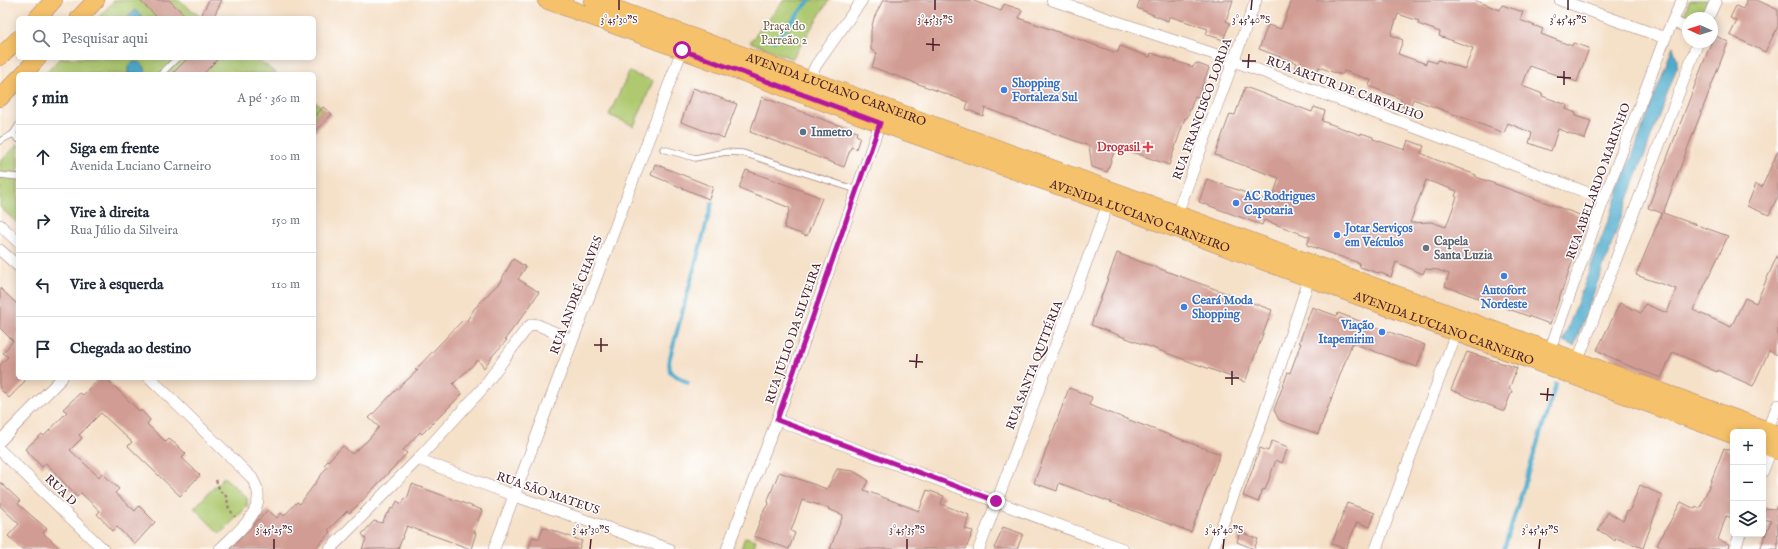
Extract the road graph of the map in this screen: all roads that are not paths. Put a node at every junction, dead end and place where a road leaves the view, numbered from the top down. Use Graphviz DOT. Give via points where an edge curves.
graph roads {
  1 [pos="96,0"];
  2 [pos="546,0"];
  3 [pos="592,0"];
  4 [pos="862,0"];
  5 [pos="1052,0"];
  6 [pos="1256,0"];
  7 [pos="1560,0"];
  8 [pos="1682,0"];
  9 [pos="1716,0"];
  10 [pos="1711,12"];
  11 [pos="81,16"];
  12 [pos="1673,22"];
  13 [pos="1682,26"];
  14 [pos="1665,38"];
  15 [pos="16,41"];
  16 [pos="1695,48"];
  17 [pos="682,50"];
  18 [pos="0,57"];
  19 [pos="36,60"];
  20 [pos="175,60"];
  21 [pos="1234,61"];
  22 [pos="25,72"];
  23 [pos="163,72"];
  24 [pos="810,78"];
  25 [pos="16,82"];
  26 [pos="0,98"];
  27 [pos="880,123"];
  28 [pos="16,129"];
  29 [pos="13,134"];
  30 [pos="16,137"];
  31 [pos="0,141"];
  32 [pos="663,149"];
  33 [pos="0,175"];
  34 [pos="16,177"];
  35 [pos="857,190"];
  36 [pos="1111,197"];
  37 [pos="1604,199"];
  38 [pos="1174,221"];
  39 [pos="0,225"];
  40 [pos="16,240"];
  41 [pos="0,250"];
  42 [pos="16,264"];
  43 [pos="1309,278"];
  44 [pos="1456,333"];
  45 [pos="572,340"];
  46 [pos="1564,355"];
  47 [pos="60,380"];
  48 [pos="152,380"];
  49 [pos="1778,405"];
  50 [pos="777,420"];
  51 [pos="1730,434"];
  52 [pos="0,441"];
  53 [pos="1771,442"];
  54 [pos="0,450"];
  55 [pos="418,459"];
  56 [pos="1765,465"];
  57 [pos="515,496"];
  58 [pos="996,501"];
  59 [pos="353,526"];
  60 [pos="1739,537"];
  61 [pos="103,549"];
  62 [pos="220,549"];
  63 [pos="330,549"];
  64 [pos="343,549"];
  65 [pos="494,549"];
  66 [pos="669,549"];
  67 [pos="727,549"];
  68 [pos="979,549"];
  69 [pos="1123,549"];
  70 [pos="1213,549"];
  71 [pos="1376,549"];
  72 [pos="1735,549"];
  1 -- 11 [label="main road"];
  2 -- 17 [label="main road, AVENIDA LUCIANO CARNEIRO"];
  3 -- 24 [label="main road, AVENIDA LUCIANO CARNEIRO"];
  4 -- 24 [label="street" via="816,65"];
  5 -- 21 [label="street, RUA ARTUR DE CARVALHO"];
  6 -- 21 [label="street, RUA FRANCISCO LORDA"];
  7 -- 14 [label="street"];
  8 -- 12 [label="street, RUA ABELARDO MARINHO"];
  9 -- 10 [label="street"];
  12 -- 13 [label="street"];
  12 -- 14 [label="street, RUA ABELARDO MARINHO"];
  14 -- 37 [label="street, RUA ABELARDO MARINHO"];
  15 -- 18 [label="main road"];
  16 -- 46 [label="street"];
  17 -- 27 [label="main road, AVENIDA LUCIANO CARNEIRO"];
  17 -- 45 [label="street, RUA ANDRÉ CHAVES"];
  19 -- 22 [label="main road"];
  20 -- 23 [label="lane"];
  21 -- 37 [label="street, RUA ARTUR DE CARVALHO"];
  21 -- 38 [label="street, RUA FRANCISCO LORDA"];
  24 -- 36 [label="main road, AVENIDA LUCIANO CARNEIRO"];
  25 -- 26 [label="main road"];
  27 -- 35 [label="street, RUA JÚLIO DA SILVEIRA"];
  27 -- 36 [label="main road, AVENIDA LUCIANO CARNEIRO"];
  28 -- 29 [label="lane"];
  29 -- 30 [label="lane"];
  29 -- 31 [label="lane"];
  32 -- 35 [label="lane" via="695,158 726,152 743,153"];
  33 -- 34 [label="lane"];
  35 -- 50 [label="street, RUA JÚLIO DA SILVEIRA"];
  36 -- 38 [label="main road, AVENIDA LUCIANO CARNEIRO"];
  36 -- 58 [label="street, RUA SANTA QUITÉRIA"];
  37 -- 46 [label="street, RUA ABELARDO MARINHO"];
  38 -- 43 [label="main road, AVENIDA LUCIANO CARNEIRO"];
  38 -- 46 [label="main road, AVENIDA LUCIANO CARNEIRO"];
  39 -- 40 [label="street"];
  41 -- 42 [label="street"];
  43 -- 44 [label="main road, AVENIDA LUCIANO CARNEIRO"];
  43 -- 70 [label="street" via="1261,423"];
  44 -- 51 [label="main road, AVENIDA LUCIANO CARNEIRO"];
  44 -- 71 [label="street"];
  45 -- 55 [label="street" via="532,324 482,389"];
  45 -- 57 [label="street, RUA ANDRÉ CHAVES"];
  46 -- 53 [label="main road, AVENIDA LUCIANO CARNEIRO"];
  47 -- 52 [label="street"];
  48 -- 62 [label="street" via="252,478 258,493 256,506 251,517"];
  49 -- 53 [label="street"];
  50 -- 58 [label="street"];
  50 -- 67 [label="street, RUA JÚLIO DA SILVEIRA"];
  53 -- 56 [label="street"];
  54 -- 61 [label="street, RUA D"];
  55 -- 57 [label="street, RUA SÃO MATEUS"];
  55 -- 59 [label="street"];
  57 -- 65 [label="street, RUA ANDRÉ CHAVES"];
  57 -- 66 [label="street, RUA SÃO MATEUS"];
  58 -- 68 [label="street, RUA SANTA QUITÉRIA"];
  58 -- 69 [label="street"];
  59 -- 63 [label="street"];
  59 -- 64 [label="street"];
  60 -- 72 [label="street"];
}
